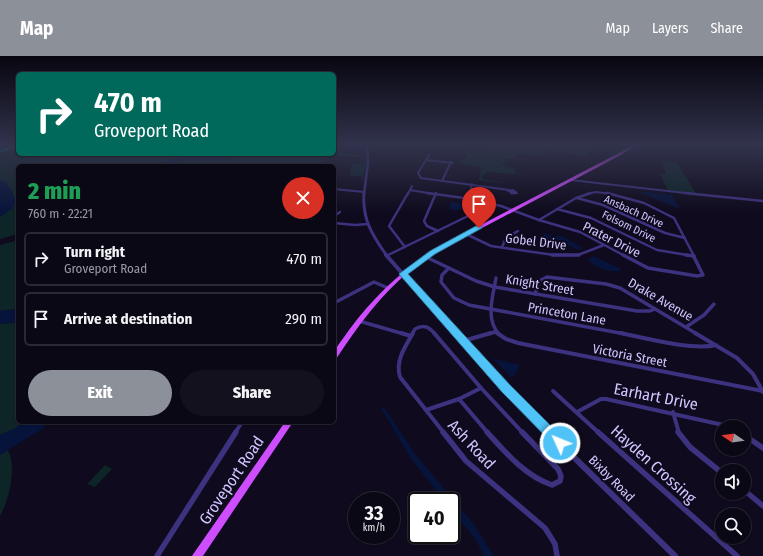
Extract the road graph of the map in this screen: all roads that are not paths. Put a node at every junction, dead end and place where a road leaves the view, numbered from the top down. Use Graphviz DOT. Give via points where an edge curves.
graph roads {
  1 [pos="368,167"];
  2 [pos="421,167"];
  3 [pos="449,167"];
  4 [pos="594,167"];
  5 [pos="571,180"];
  6 [pos="442,181"];
  7 [pos="472,184"];
  8 [pos="412,186"];
  9 [pos="336,189"];
  10 [pos="410,190"];
  11 [pos="510,190"];
  12 [pos="364,192"];
  13 [pos="436,193"];
  14 [pos="469,197"];
  15 [pos="464,198"];
  16 [pos="577,198"];
  17 [pos="473,200"];
  18 [pos="763,201"];
  19 [pos="557,209"];
  20 [pos="513,210"];
  21 [pos="340,212"];
  22 [pos="467,213"];
  23 [pos="336,215"];
  24 [pos="470,215"];
  25 [pos="474,217"];
  26 [pos="539,220"];
  27 [pos="336,223"];
  28 [pos="368,224"];
  29 [pos="438,231"];
  30 [pos="518,231"];
  31 [pos="466,234"];
  32 [pos="685,238"];
  33 [pos="604,245"];
  34 [pos="405,247"];
  35 [pos="502,247"];
  36 [pos="388,255"];
  37 [pos="694,256"];
  38 [pos="426,257"];
  39 [pos="450,268"];
  40 [pos="403,274"];
  41 [pos="496,278"];
  42 [pos="495,287"];
  43 [pos="388,288"];
  44 [pos="536,294"];
  45 [pos="336,302"];
  46 [pos="714,304"];
  47 [pos="655,309"];
  48 [pos="492,310"];
  49 [pos="359,321"];
  50 [pos="686,327"];
  51 [pos="495,332"];
  52 [pos="411,336"];
  53 [pos="463,341"];
  54 [pos="716,345"];
  55 [pos="336,354"];
  56 [pos="481,388"];
  57 [pos="553,391"];
  58 [pos="763,392"];
  59 [pos="459,399"];
  60 [pos="426,410"];
  61 [pos="577,412"];
  62 [pos="673,412"];
  63 [pos="715,423"];
  64 [pos="241,424"];
  65 [pos="288,424"];
  66 [pos="751,439"];
  67 [pos="763,447"];
  68 [pos="715,467"];
  69 [pos="751,496"];
  70 [pos="763,506"];
  71 [pos="735,555"];
  72 [pos="157,556"];
  73 [pos="197,556"];
  74 [pos="557,556"];
  75 [pos="675,556"];
  1 -- 12 [label="street, Bixby Road"];
  2 -- 6 [label="street" via="419,176"];
  3 -- 6 [label="street"];
  4 -- 5 [label="main road"];
  5 -- 18 [label="street"];
  5 -- 20 [label="main road"];
  6 -- 7 [label="street"];
  7 -- 11 [label="street"];
  7 -- 14 [label="street"];
  8 -- 10 [label="street"];
  9 -- 12 [label="street"];
  10 -- 13 [label="street, Prater Drive"];
  10 -- 34 [label="street" via="389,226"];
  12 -- 28 [label="street, Bixby Road" via="364,209"];
  13 -- 15 [label="street, Prater Drive"];
  13 -- 29 [label="street" via="424,221 427,226"];
  14 -- 15 [label="street"];
  14 -- 17 [label="street"];
  15 -- 17 [label="street, Prater Drive" via="467,201"];
  16 -- 19 [label="street"];
  16 -- 32 [label="street, Ansbach Drive" via="603,205 665,233"];
  16 -- 32 [label="street" via="593,192 622,195 670,216 677,221"];
  17 -- 20 [label="street, Prater Drive" via="498,204"];
  19 -- 26 [label="street"];
  19 -- 37 [label="street, Folsom Drive" via="591,218 657,250"];
  20 -- 26 [label="street, Prater Drive"];
  20 -- 31 [label="main road"];
  21 -- 23 [label="street"];
  22 -- 24 [label="street"];
  24 -- 25 [label="street"];
  24 -- 29 [label="street"];
  26 -- 33 [label="street, Prater Drive" via="576,231"];
  27 -- 28 [label="street"];
  28 -- 36 [label="street, Bixby Road"];
  29 -- 34 [label="street"];
  30 -- 35 [label="street" via="506,238"];
  31 -- 35 [label="street, Gobel Drive" via="487,244"];
  31 -- 38 [label="main road"];
  32 -- 37 [label="street"];
  33 -- 35 [label="street, Gobel Drive" via="570,256"];
  33 -- 37 [label="street, Prater Drive" via="648,268 699,277 703,274"];
  34 -- 36 [label="street"];
  36 -- 40 [label="street, Bixby Road"];
  38 -- 39 [label="street, Knight Street"];
  38 -- 40 [label="main road"];
  39 -- 42 [label="street, Knight Street"];
  39 -- 48 [label="street, Princeton Lane" via="440,280 451,296 465,304"];
  40 -- 43 [label="main road"];
  40 -- 53 [label="street, Bixby Road"];
  41 -- 42 [label="street"];
  42 -- 44 [label="street, Knight Street"];
  42 -- 48 [label="street"];
  43 -- 45 [label="street" via="374,282"];
  43 -- 49 [label="main road"];
  44 -- 47 [label="street, Knight Street" via="637,311"];
  44 -- 47 [label="street, Drake Avenue" via="536,285 541,279 551,276 562,277 616,286"];
  46 -- 50 [label="street" via="704,315"];
  47 -- 50 [label="street, Drake Avenue"];
  48 -- 51 [label="street" via="490,321"];
  48 -- 54 [label="street, Princeton Lane" via="695,347"];
  49 -- 52 [label="street"];
  49 -- 55 [label="main road"];
  50 -- 54 [label="street, Drake Avenue"];
  51 -- 53 [label="street"];
  51 -- 58 [label="street, Victoria Street" via="505,339 518,343"];
  52 -- 56 [label="street" via="418,327 430,328"];
  52 -- 60 [label="street, Ash Road" via="397,369 400,377"];
  53 -- 75 [label="street, Bixby Road" via="517,401"];
  54 -- 58 [label="street, Drake Avenue" via="746,366"];
  56 -- 59 [label="street"];
  56 -- 59 [label="street" via="558,468 558,483 552,485 541,482 514,461"];
  57 -- 61 [label="street, Hayden Crossing"];
  59 -- 60 [label="street"];
  60 -- 74 [label="street, Ash Road" via="466,461 545,528 555,544"];
  61 -- 62 [label="street, Earhart Drive" via="601,399 606,399"];
  61 -- 71 [label="street, Hayden Crossing"];
  62 -- 63 [label="street, Earhart Drive"];
  62 -- 68 [label="street" via="684,441"];
  64 -- 72 [label="street"];
  65 -- 73 [label="main road, Groveport Road"];
  66 -- 67 [label="street"];
  69 -- 70 [label="street"];
}
